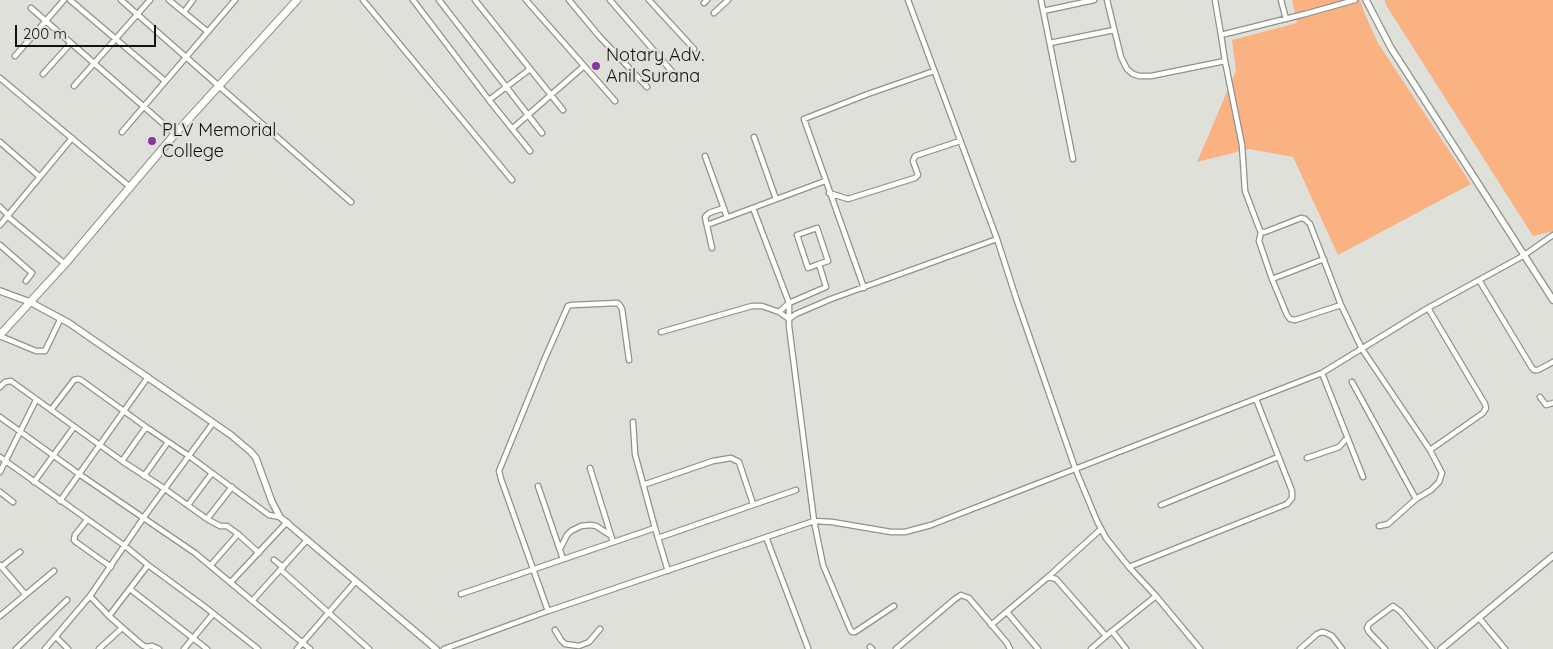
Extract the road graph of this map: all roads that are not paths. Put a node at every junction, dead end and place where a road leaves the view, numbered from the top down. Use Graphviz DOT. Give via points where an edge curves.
graph roads {
  1 [pos="64,0"];
  2 [pos="70,0"];
  3 [pos="121,0"];
  4 [pos="150,0"];
  5 [pos="169,0"];
  6 [pos="193,0"];
  7 [pos="236,0"];
  8 [pos="297,0"];
  9 [pos="364,0"];
  10 [pos="421,0"];
  11 [pos="438,0"];
  12 [pos="475,0"];
  13 [pos="526,0"];
  14 [pos="569,0"];
  15 [pos="610,0"];
  16 [pos="649,0"];
  17 [pos="728,0"];
  18 [pos="908,0"];
  19 [pos="1041,0"];
  20 [pos="1094,0"];
  21 [pos="1108,0"];
  22 [pos="1215,0"];
  23 [pos="1281,0"];
  24 [pos="1355,0"];
  25 [pos="1366,0"];
  26 [pos="415,2"];
  27 [pos="31,8"];
  28 [pos="1043,11"];
  29 [pos="184,12"];
  30 [pos="714,13"];
  31 [pos="137,14"];
  32 [pos="1286,19"];
  33 [pos="45,20"];
  34 [pos="1114,30"];
  35 [pos="208,32"];
  36 [pos="1221,34"];
  37 [pos="115,38"];
  38 [pos="71,43"];
  39 [pos="1050,43"];
  40 [pos="694,49"];
  41 [pos="15,56"];
  42 [pos="186,57"];
  43 [pos="1225,61"];
  44 [pos="94,63"];
  45 [pos="584,66"];
  46 [pos="530,69"];
  47 [pos="934,71"];
  48 [pos="43,74"];
  49 [pos="674,75"];
  50 [pos="0,78"];
  51 [pos="165,81"];
  52 [pos="220,85"];
  53 [pos="74,86"];
  54 [pos="506,87"];
  55 [pos="647,87"];
  56 [pos="551,95"];
  57 [pos="489,100"];
  58 [pos="614,101"];
  59 [pos="144,105"];
  60 [pos="563,110"];
  61 [pos="528,115"];
  62 [pos="512,129"];
  63 [pos="122,132"];
  64 [pos="542,132"];
  65 [pos="175,134"];
  66 [pos="754,137"];
  67 [pos="72,138"];
  68 [pos="960,141"];
  69 [pos="0,142"];
  70 [pos="530,151"];
  71 [pos="704,156"];
  72 [pos="1073,159"];
  73 [pos="40,177"];
  74 [pos="512,180"];
  75 [pos="825,181"];
  76 [pos="130,187"];
  77 [pos="829,193"];
  78 [pos="776,199"];
  79 [pos="351,202"];
  80 [pos="0,207"];
  81 [pos="724,208"];
  82 [pos="753,208"];
  83 [pos="8,216"];
  84 [pos="727,217"];
  85 [pos="0,226"];
  86 [pos="706,226"];
  87 [pos="1261,232"];
  88 [pos="1553,235"];
  89 [pos="997,238"];
  90 [pos="0,245"];
  91 [pos="712,248"];
  92 [pos="1523,256"];
  93 [pos="1324,259"];
  94 [pos="65,264"];
  95 [pos="819,264"];
  96 [pos="1272,279"];
  97 [pos="1479,280"];
  98 [pos="26,281"];
  99 [pos="826,287"];
  100 [pos="864,288"];
  101 [pos="0,291"];
  102 [pos="831,299"];
  103 [pos="1553,300"];
  104 [pos="30,302"];
  105 [pos="789,303"];
  106 [pos="1342,305"];
  107 [pos="1428,308"];
  108 [pos="779,312"];
  109 [pos="61,318"];
  110 [pos="789,318"];
  111 [pos="661,332"];
  112 [pos="0,336"];
  113 [pos="1362,349"];
  114 [pos="629,360"];
  115 [pos="1553,362"];
  116 [pos="1322,373"];
  117 [pos="148,377"];
  118 [pos="1352,382"];
  119 [pos="0,387"];
  120 [pos="1540,397"];
  121 [pos="36,400"];
  122 [pos="1256,400"];
  123 [pos="1553,403"];
  124 [pos="51,410"];
  125 [pos="124,411"];
  126 [pos="0,417"];
  127 [pos="633,422"];
  128 [pos="213,423"];
  129 [pos="74,427"];
  130 [pos="146,427"];
  131 [pos="19,431"];
  132 [pos="1347,438"];
  133 [pos="168,442"];
  134 [pos="100,444"];
  135 [pos="1430,450"];
  136 [pos="53,455"];
  137 [pos="189,456"];
  138 [pos="0,457"];
  139 [pos="1278,457"];
  140 [pos="1307,458"];
  141 [pos="6,461"];
  142 [pos="122,461"];
  143 [pos="590,468"];
  144 [pos="1076,468"];
  145 [pos="0,472"];
  146 [pos="212,473"];
  147 [pos="80,474"];
  148 [pos="144,476"];
  149 [pos="1363,477"];
  150 [pos="34,482"];
  151 [pos="643,485"];
  152 [pos="538,486"];
  153 [pos="232,487"];
  154 [pos="165,489"];
  155 [pos="796,490"];
  156 [pos="0,492"];
  157 [pos="1416,499"];
  158 [pos="60,501"];
  159 [pos="13,502"];
  160 [pos="754,504"];
  161 [pos="188,505"];
  162 [pos="1161,505"];
  163 [pos="280,516"];
  164 [pos="144,518"];
  165 [pos="87,520"];
  166 [pos="207,520"];
  167 [pos="287,522"];
  168 [pos="814,522"];
  169 [pos="1379,526"];
  170 [pos="654,528"];
  171 [pos="1101,529"];
  172 [pos="238,534"];
  173 [pos="610,535"];
  174 [pos="658,538"];
  175 [pos="766,538"];
  176 [pos="306,540"];
  177 [pos="613,542"];
  178 [pos="125,546"];
  179 [pos="560,550"];
  180 [pos="20,552"];
  181 [pos="259,552"];
  182 [pos="1553,556"];
  183 [pos="563,559"];
  184 [pos="274,560"];
  185 [pos="148,565"];
  186 [pos="211,565"];
  187 [pos="1,566"];
  188 [pos="111,566"];
  189 [pos="1129,567"];
  190 [pos="282,568"];
  191 [pos="54,570"];
  192 [pos="533,570"];
  193 [pos="668,571"];
  194 [pos="1048,577"];
  195 [pos="356,581"];
  196 [pos="231,582"];
  197 [pos="130,589"];
  198 [pos="26,594"];
  199 [pos="461,594"];
  200 [pos="90,596"];
  201 [pos="1156,596"];
  202 [pos="67,600"];
  203 [pos="252,601"];
  204 [pos="894,606"];
  205 [pos="548,611"];
  206 [pos="1006,612"];
  207 [pos="328,613"];
  208 [pos="213,614"];
  209 [pos="0,616"];
  210 [pos="109,616"];
  211 [pos="1479,618"];
  212 [pos="991,625"];
  213 [pos="122,628"];
  214 [pos="600,629"];
  215 [pos="555,630"];
  216 [pos="1112,631"];
  217 [pos="1106,636"];
  218 [pos="56,637"];
  219 [pos="194,638"];
  220 [pos="302,642"];
  221 [pos="146,648"];
  222 [pos="808,648"];
  223 [pos="16,649"];
  224 [pos="45,649"];
  225 [pos="68,649"];
  226 [pos="100,649"];
  227 [pos="159,649"];
  228 [pos="184,649"];
  229 [pos="207,649"];
  230 [pos="258,649"];
  231 [pos="296,649"];
  232 [pos="310,649"];
  233 [pos="369,649"];
  234 [pos="436,649"];
  235 [pos="444,649"];
  236 [pos="896,649"];
  237 [pos="1010,649"];
  238 [pos="1038,649"];
  239 [pos="1091,649"];
  240 [pos="1126,649"];
  241 [pos="1200,649"];
  242 [pos="1300,649"];
  243 [pos="1342,649"];
  244 [pos="1385,649"];
  245 [pos="1432,649"];
  246 [pos="1441,649"];
  247 [pos="1505,649"];
  1 -- 33 [label="street"];
  2 -- 37 [label="street"];
  3 -- 31 [label="street"];
  4 -- 31 [label="street"];
  5 -- 29 [label="street"];
  6 -- 29 [label="street"];
  7 -- 35 [label="street"];
  8 -- 52 [label="main road"];
  9 -- 74 [label="street"];
  10 -- 26 [label="street"];
  11 -- 54 [label="street"];
  12 -- 46 [label="street"];
  13 -- 45 [label="street"];
  14 -- 55 [label="street"];
  15 -- 49 [label="street"];
  16 -- 40 [label="street"];
  17 -- 30 [label="street"];
  18 -- 47 [label="street"];
  19 -- 28 [label="street"];
  20 -- 28 [label="street"];
  21 -- 34 [label="street"];
  22 -- 36 [label="street"];
  23 -- 32 [label="street"];
  24 -- 32 [label="street"];
  25 -- 92 [label="street" via="1391,48"];
  26 -- 57 [label="street"];
  27 -- 33 [label="street"];
  28 -- 39 [label="street"];
  29 -- 35 [label="street"];
  31 -- 37 [label="street"];
  31 -- 42 [label="street"];
  32 -- 36 [label="street"];
  33 -- 38 [label="street"];
  33 -- 41 [label="street"];
  34 -- 39 [label="street"];
  34 -- 43 [label="street" via="1121,58 1132,74 1151,76"];
  35 -- 42 [label="street"];
  36 -- 43 [label="street"];
  37 -- 44 [label="street"];
  37 -- 51 [label="street"];
  38 -- 44 [label="street"];
  38 -- 48 [label="street"];
  39 -- 72 [label="street"];
  42 -- 51 [label="street"];
  42 -- 52 [label="street"];
  43 -- 87 [label="street" via="1242,145 1245,191"];
  44 -- 53 [label="street"];
  44 -- 59 [label="street"];
  45 -- 56 [label="street"];
  45 -- 58 [label="street"];
  46 -- 54 [label="street"];
  46 -- 56 [label="street"];
  47 -- 68 [label="street"];
  47 -- 75 [label="street" via="804,119"];
  50 -- 67 [label="street"];
  51 -- 59 [label="street"];
  52 -- 65 [label="main road"];
  52 -- 79 [label="street"];
  54 -- 57 [label="street"];
  54 -- 61 [label="street"];
  56 -- 60 [label="street"];
  56 -- 61 [label="street"];
  57 -- 62 [label="street"];
  59 -- 63 [label="street"];
  59 -- 65 [label="street"];
  61 -- 62 [label="street"];
  61 -- 64 [label="street"];
  62 -- 70 [label="street"];
  65 -- 76 [label="main road"];
  66 -- 78 [label="street"];
  67 -- 73 [label="street"];
  67 -- 76 [label="street"];
  68 -- 77 [label="street" via="915,156 913,161 918,175 915,178 848,199"];
  68 -- 89 [label="street"];
  69 -- 73 [label="street"];
  71 -- 81 [label="street"];
  73 -- 83 [label="street"];
  75 -- 77 [label="street"];
  75 -- 78 [label="street"];
  76 -- 94 [label="main road"];
  77 -- 100 [label="street"];
  78 -- 82 [label="street"];
  80 -- 83 [label="street"];
  81 -- 84 [label="street"];
  81 -- 86 [label="street" via="706,215"];
  82 -- 84 [label="street"];
  82 -- 105 [label="street"];
  83 -- 85 [label="street"];
  83 -- 94 [label="street"];
  84 -- 86 [label="street"];
  86 -- 91 [label="street"];
  87 -- 93 [label="street" via="1305,219"];
  87 -- 96 [label="street" via="1259,240"];
  88 -- 92 [label="street"];
  89 -- 100 [label="street"];
  89 -- 144 [label="street"];
  90 -- 98 [label="street" via="32,273"];
  92 -- 97 [label="street"];
  92 -- 103 [label="street"];
  93 -- 96 [label="street"];
  93 -- 106 [label="street"];
  94 -- 104 [label="main road"];
  95 -- 95 [label="street" via="808,268 797,235 817,228 828,261"];
  95 -- 99 [label="street"];
  96 -- 106 [label="street" via="1290,319"];
  97 -- 107 [label="street"];
  97 -- 115 [label="street" via="1532,368 1538,370"];
  99 -- 102 [label="street"];
  99 -- 105 [label="street"];
  100 -- 102 [label="street"];
  101 -- 104 [label="street"];
  102 -- 110 [label="street"];
  104 -- 109 [label="street"];
  104 -- 112 [label="main road"];
  105 -- 108 [label="street"];
  105 -- 110 [label="street"];
  106 -- 113 [label="street"];
  107 -- 113 [label="street"];
  107 -- 135 [label="street" via="1486,404 1483,413"];
  108 -- 110 [label="street"];
  108 -- 111 [label="street" via="752,306"];
  109 -- 112 [label="street" via="46,351 36,351"];
  109 -- 117 [label="street"];
  110 -- 168 [label="street"];
  113 -- 116 [label="street"];
  113 -- 135 [label="street"];
  114 -- 192 [label="street" via="620,304 572,305 566,308 500,471"];
  116 -- 122 [label="street"];
  116 -- 132 [label="street"];
  117 -- 125 [label="street"];
  117 -- 128 [label="street"];
  118 -- 157 [label="street"];
  119 -- 121 [label="street" via="11,381"];
  120 -- 123 [label="street" via="1546,405"];
  121 -- 124 [label="street"];
  121 -- 131 [label="street"];
  122 -- 139 [label="street"];
  122 -- 144 [label="street"];
  124 -- 125 [label="street" via="78,379"];
  124 -- 129 [label="street"];
  125 -- 130 [label="street"];
  125 -- 134 [label="street"];
  126 -- 131 [label="street"];
  127 -- 151 [label="street" via="635,454"];
  128 -- 137 [label="street"];
  128 -- 163 [label="street" via="256,458"];
  129 -- 134 [label="street"];
  129 -- 136 [label="street"];
  130 -- 133 [label="street"];
  130 -- 142 [label="street"];
  131 -- 136 [label="street"];
  131 -- 141 [label="street"];
  132 -- 140 [label="street" via="1339,447"];
  132 -- 149 [label="street"];
  133 -- 137 [label="street"];
  133 -- 148 [label="street"];
  134 -- 142 [label="street"];
  134 -- 147 [label="street"];
  135 -- 157 [label="street" via="1442,473 1441,479"];
  136 -- 147 [label="street"];
  136 -- 150 [label="street"];
  137 -- 146 [label="street"];
  137 -- 154 [label="street"];
  138 -- 141 [label="street"];
  139 -- 162 [label="street"];
  139 -- 189 [label="street" via="1292,491 1292,498 1287,504"];
  141 -- 145 [label="street"];
  141 -- 150 [label="street"];
  142 -- 148 [label="street"];
  143 -- 173 [label="street"];
  144 -- 168 [label="street" via="918,530 891,532"];
  144 -- 171 [label="street"];
  146 -- 153 [label="street"];
  146 -- 161 [label="street"];
  147 -- 158 [label="street"];
  147 -- 164 [label="street"];
  148 -- 154 [label="street"];
  150 -- 158 [label="street"];
  151 -- 160 [label="street" via="731,458 739,462"];
  151 -- 170 [label="street"];
  152 -- 179 [label="street"];
  153 -- 163 [label="street" via="269,515"];
  153 -- 166 [label="street"];
  154 -- 161 [label="street"];
  154 -- 164 [label="street"];
  155 -- 160 [label="street"];
  156 -- 159 [label="street"];
  157 -- 169 [label="street" via="1388,524"];
  158 -- 165 [label="street"];
  160 -- 174 [label="street"];
  161 -- 166 [label="street"];
  163 -- 167 [label="street"];
  164 -- 178 [label="street"];
  164 -- 186 [label="street"];
  165 -- 178 [label="street"];
  165 -- 188 [label="street" via="74,540"];
  166 -- 172 [label="street" via="227,526"];
  167 -- 176 [label="street"];
  167 -- 181 [label="street"];
  168 -- 175 [label="street"];
  168 -- 204 [label="street" via="823,565 852,632"];
  170 -- 174 [label="street"];
  170 -- 177 [label="street"];
  171 -- 189 [label="street"];
  171 -- 194 [label="street"];
  172 -- 181 [label="street"];
  172 -- 186 [label="street"];
  173 -- 177 [label="street"];
  173 -- 179 [label="street" via="596,526 581,526 567,535"];
  174 -- 193 [label="street"];
  175 -- 193 [label="street"];
  175 -- 222 [label="street"];
  176 -- 190 [label="street"];
  176 -- 195 [label="street"];
  177 -- 183 [label="street"];
  178 -- 185 [label="street"];
  178 -- 188 [label="street"];
  179 -- 183 [label="street"];
  180 -- 187 [label="street"];
  181 -- 196 [label="street"];
  182 -- 211 [label="street"];
  183 -- 192 [label="street"];
  184 -- 190 [label="street"];
  185 -- 197 [label="street"];
  185 -- 208 [label="street"];
  186 -- 196 [label="street"];
  187 -- 198 [label="street"];
  188 -- 200 [label="street"];
  189 -- 201 [label="street"];
  190 -- 203 [label="street"];
  190 -- 207 [label="street"];
  191 -- 198 [label="street"];
  192 -- 199 [label="street"];
  192 -- 205 [label="street"];
  193 -- 205 [label="street"];
  194 -- 206 [label="street"];
  194 -- 217 [label="street" via="1056,579"];
  195 -- 207 [label="street"];
  195 -- 234 [label="street"];
  196 -- 203 [label="street"];
  197 -- 210 [label="street"];
  197 -- 219 [label="street"];
  198 -- 209 [label="street"];
  200 -- 210 [label="street"];
  200 -- 218 [label="street"];
  201 -- 216 [label="street"];
  201 -- 241 [label="street"];
  202 -- 223 [label="street"];
  203 -- 220 [label="street"];
  205 -- 235 [label="street"];
  206 -- 212 [label="street"];
  206 -- 238 [label="street"];
  207 -- 220 [label="street"];
  207 -- 233 [label="street"];
  208 -- 219 [label="street"];
  208 -- 230 [label="street"];
  210 -- 213 [label="street"];
  211 -- 246 [label="street"];
  211 -- 247 [label="street"];
  212 -- 236 [label="street" via="969,598 961,595"];
  212 -- 237 [label="street"];
  213 -- 221 [label="street"];
  213 -- 226 [label="street"];
  214 -- 215 [label="street" via="590,642 579,646 565,644"];
  216 -- 217 [label="street"];
  216 -- 240 [label="street"];
  217 -- 239 [label="street"];
  218 -- 224 [label="street"];
  218 -- 225 [label="street"];
  219 -- 228 [label="street"];
  219 -- 229 [label="street"];
  220 -- 231 [label="street"];
  220 -- 232 [label="street"];
  221 -- 227 [label="street"];
  242 -- 243 [label="street" via="1322,632 1332,636"];
  244 -- 245 [label="street" via="1368,628 1393,606"];
}
